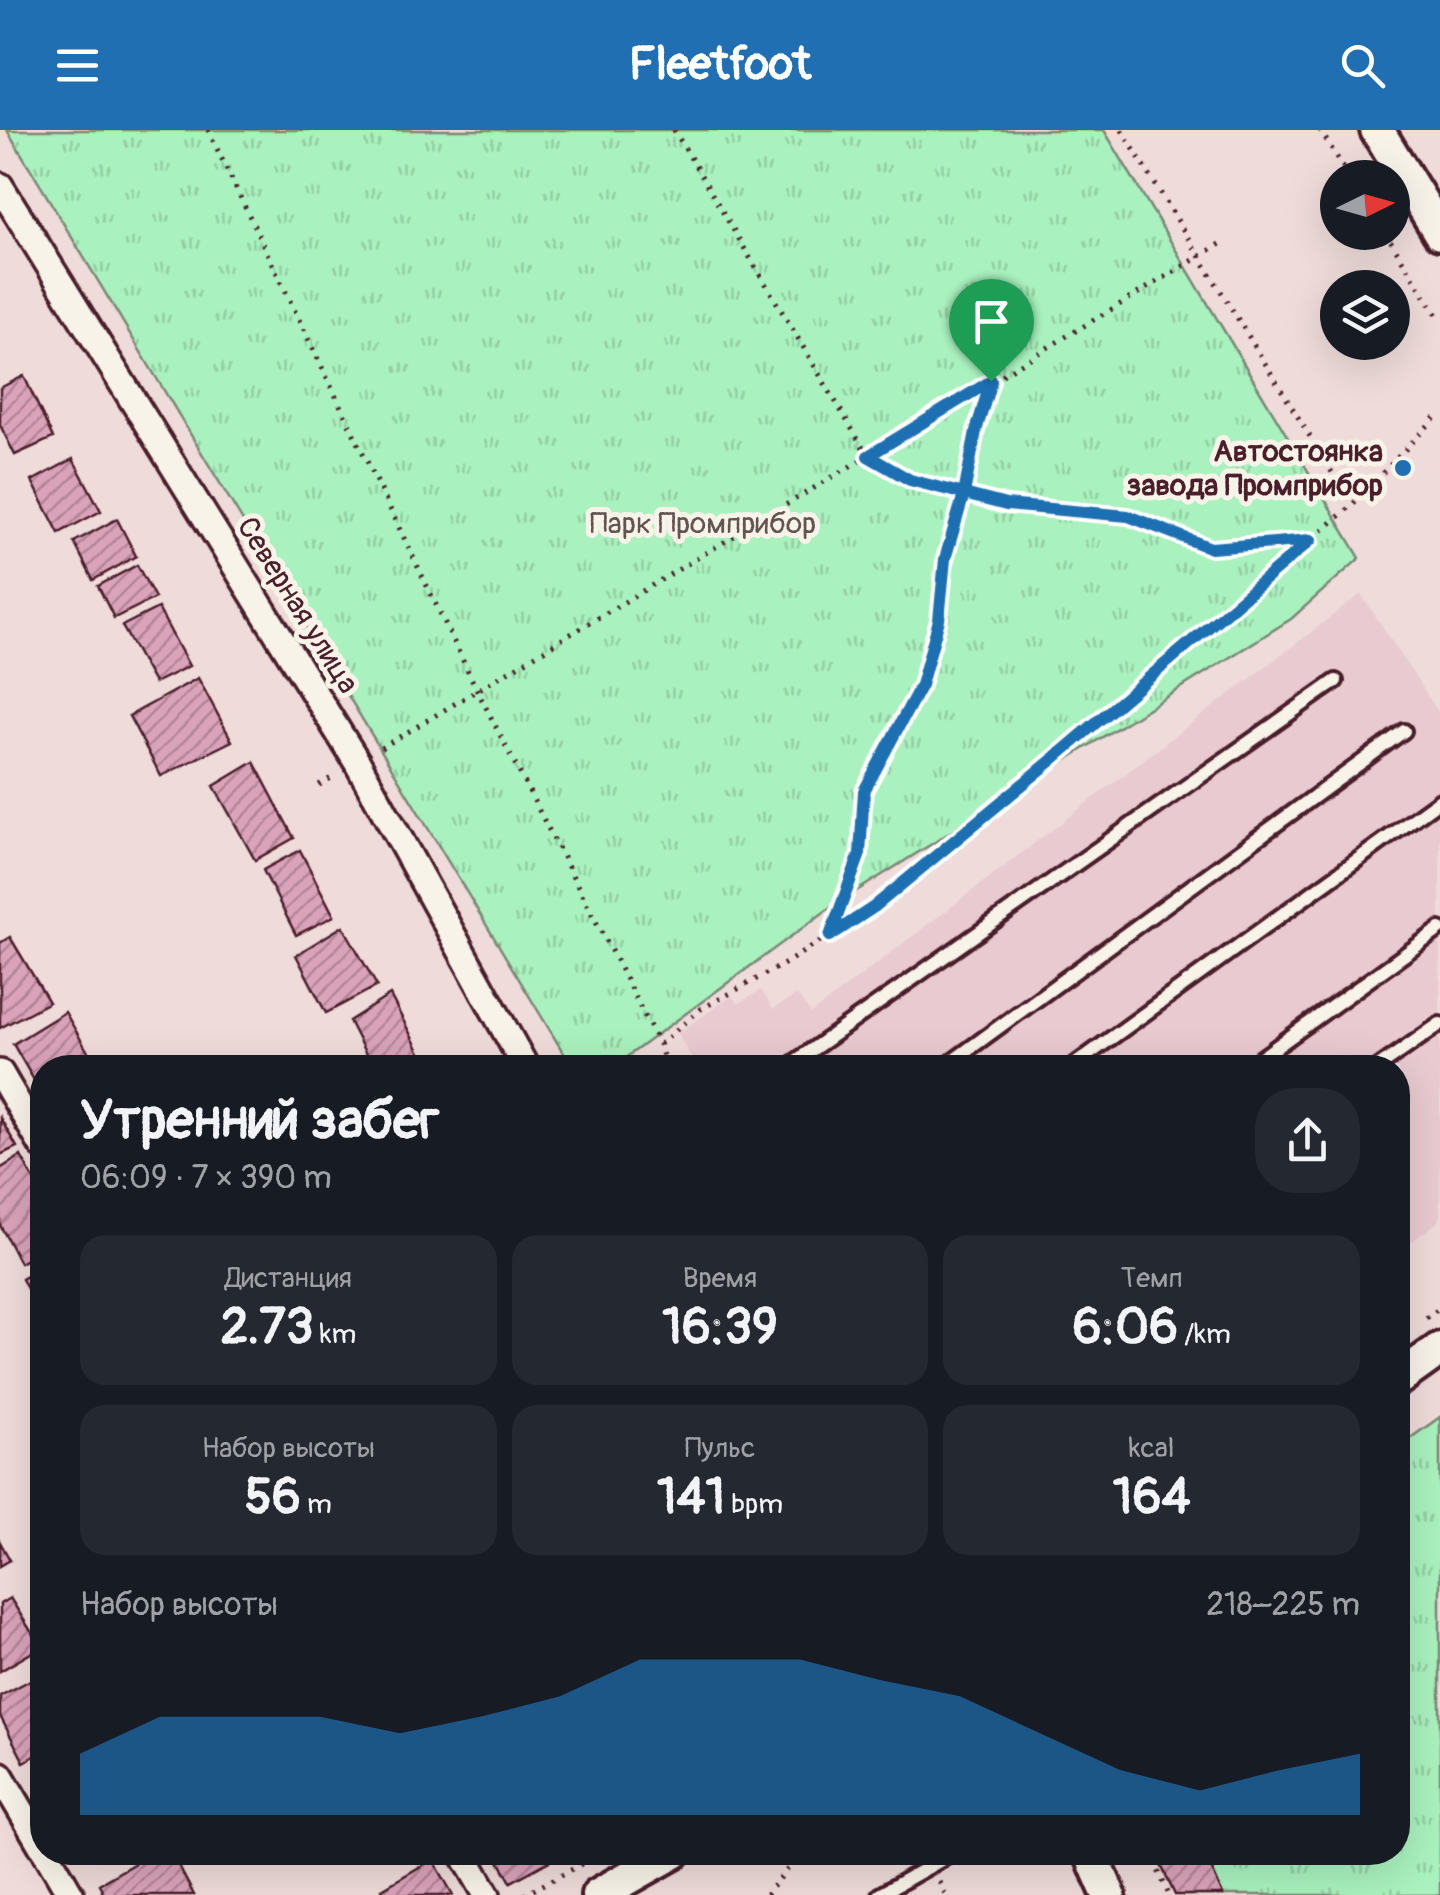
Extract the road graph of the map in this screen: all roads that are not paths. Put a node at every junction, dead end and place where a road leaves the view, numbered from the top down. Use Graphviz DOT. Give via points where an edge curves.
graph roads {
  1 [pos="1378,130"];
  2 [pos="0,186"];
  3 [pos="1440,233"];
  4 [pos="1336,681"];
  5 [pos="1404,731"];
  6 [pos="1440,800"];
  7 [pos="1440,928"];
  8 [pos="1440,1024"];
  9 [pos="519,1055"];
  10 [pos="804,1055"];
  11 [pos="961,1055"];
  12 [pos="1088,1055"];
  13 [pos="1265,1055"];
  14 [pos="1396,1055"];
  15 [pos="0,1073"];
  16 [pos="30,1124"];
  17 [pos="1440,1349"];
  18 [pos="1410,1370"];
  19 [pos="0,1775"];
  20 [pos="30,1825"];
  21 [pos="54,1865"];
  22 [pos="470,1865"];
  23 [pos="651,1865"];
  24 [pos="932,1865"];
  25 [pos="1096,1865"];
  26 [pos="72,1895"];
  27 [pos="487,1895"];
  28 [pos="598,1895"];
  29 [pos="880,1895"];
  30 [pos="1109,1895"];
  1 -- 3 [label="street"];
  2 -- 9 [label="street, Северная улица" via="357,762"];
  4 -- 10 [label="lane"];
  5 -- 11 [label="lane"];
  6 -- 12 [label="lane"];
  7 -- 13 [label="lane"];
  8 -- 14 [label="lane"];
  15 -- 16 [label="street"];
  17 -- 18 [label="street"];
  19 -- 20 [label="street"];
  21 -- 26 [label="street"];
  22 -- 27 [label="street"];
  23 -- 28 [label="street"];
  24 -- 29 [label="lane"];
  25 -- 30 [label="street"];
}
